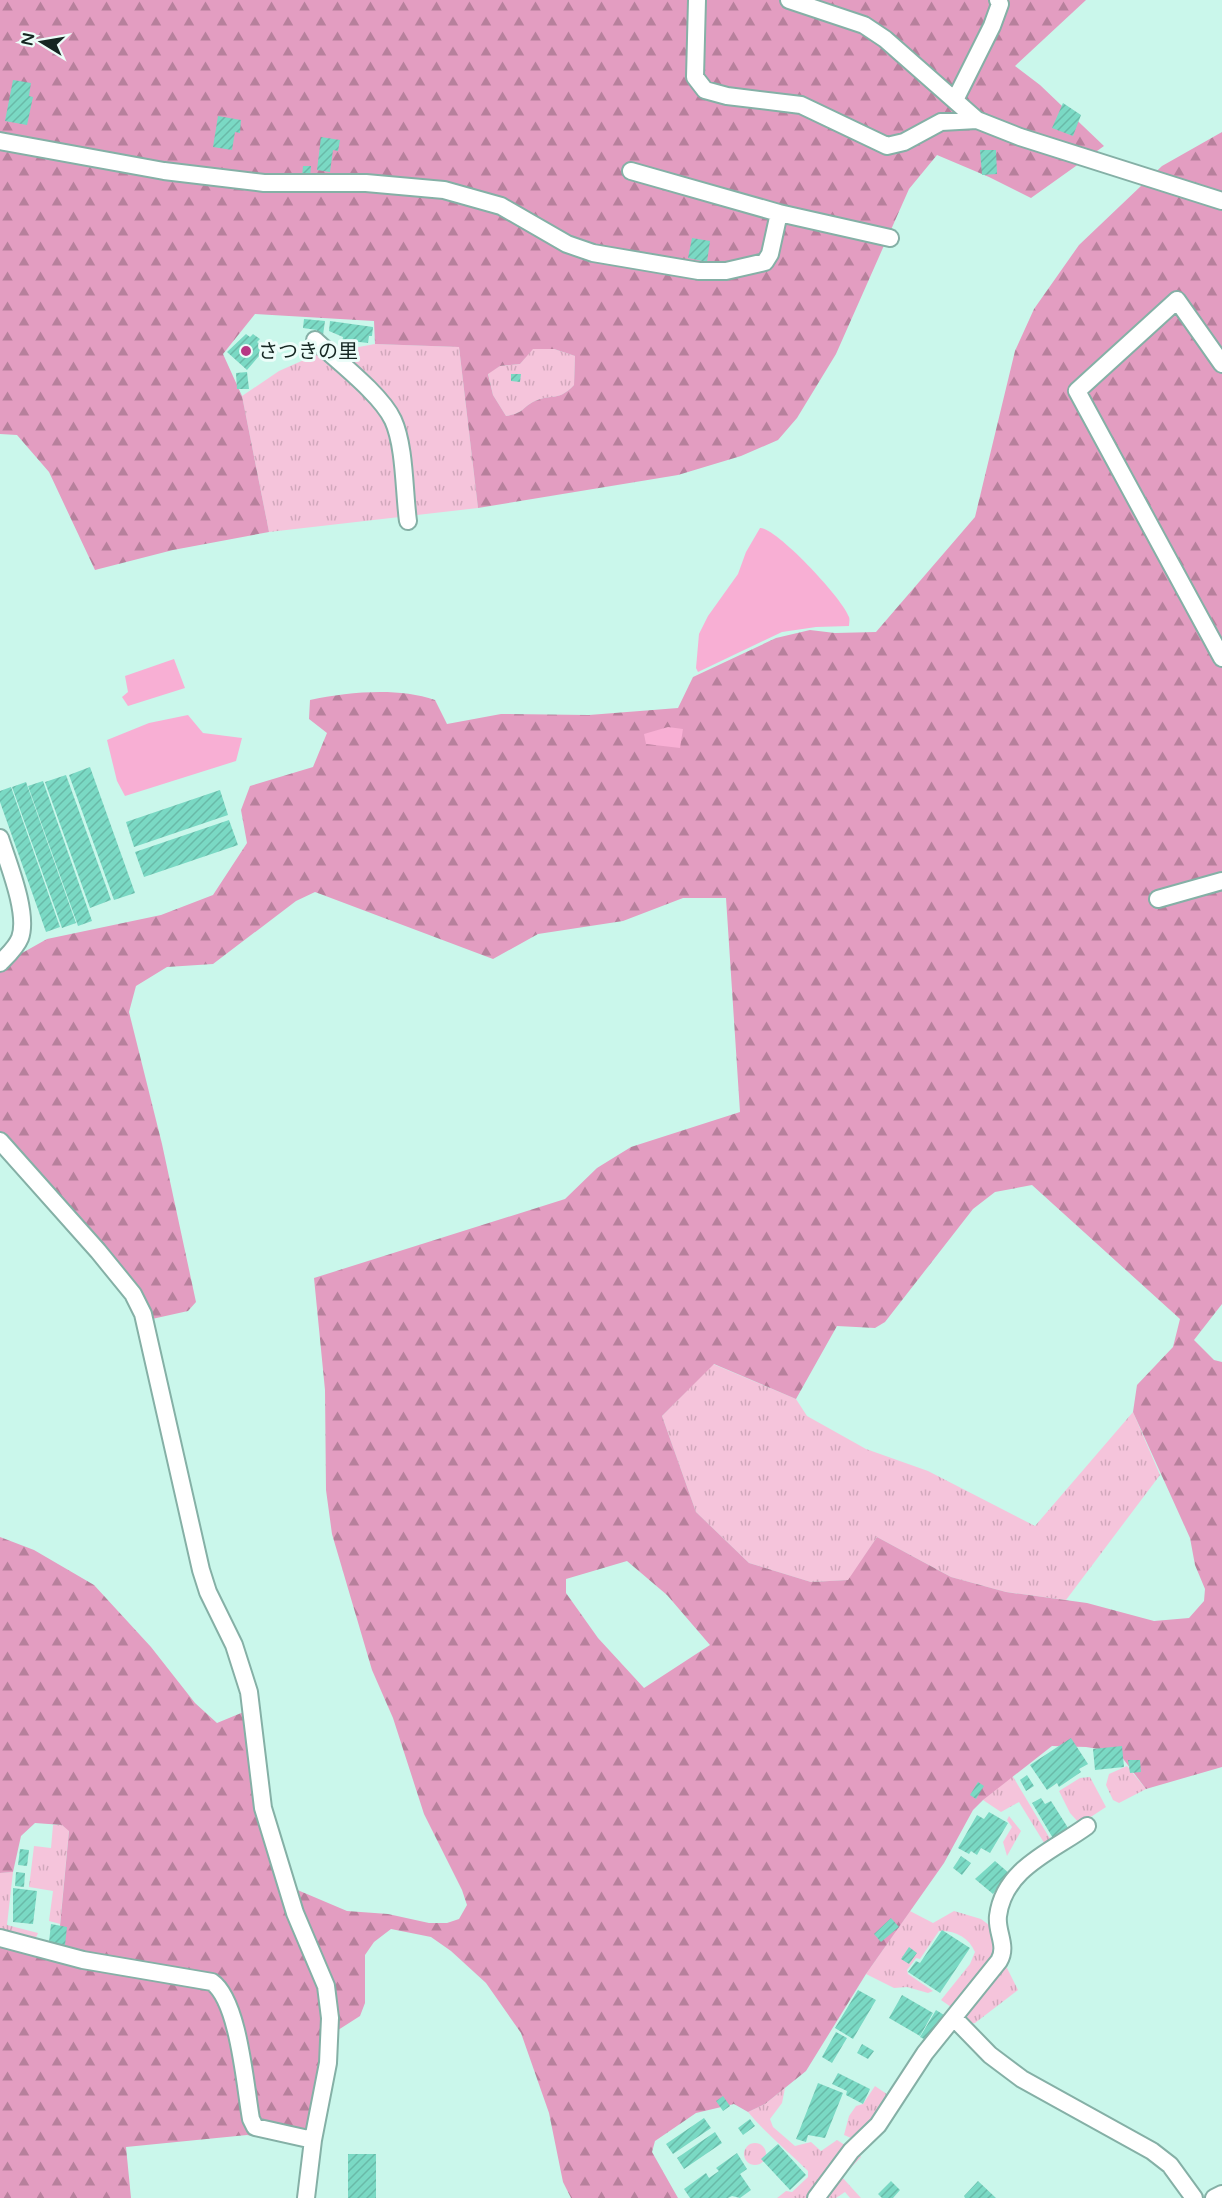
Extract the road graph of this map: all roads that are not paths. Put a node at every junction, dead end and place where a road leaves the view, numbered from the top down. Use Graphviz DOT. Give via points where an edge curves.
graph roads {
  1 [pos="697,0"];
  2 [pos="789,0"];
  3 [pos="998,0"];
  4 [pos="955,100"];
  5 [pos="977,120"];
  6 [pos="0,141"];
  7 [pos="631,171"];
  8 [pos="1222,201"];
  9 [pos="779,213"];
  10 [pos="890,238"];
  11 [pos="315,340"];
  12 [pos="1222,364"];
  13 [pos="408,521"];
  14 [pos="1222,658"];
  15 [pos="0,838"];
  16 [pos="1222,881"];
  17 [pos="1158,899"];
  18 [pos="0,963"];
  19 [pos="0,1141"];
  20 [pos="1087,1826"];
  21 [pos="0,1938"];
  22 [pos="954,2018"];
  23 [pos="313,2140"];
  24 [pos="1222,2194"];
  25 [pos="306,2198"];
  26 [pos="816,2198"];
  27 [pos="1194,2198"];
  28 [pos="1214,2198"];
  1 -- 5 [label="street" via="695,78 705,90 801,105 887,146 941,123"];
  2 -- 4 [label="street" via="864,25"];
  3 -- 4 [label="street" via="992,26"];
  4 -- 5 [label="street"];
  5 -- 8 [label="street" via="1020,138"];
  6 -- 9 [label="street" via="164,171 264,183 366,183 444,190 501,206 567,244 593,253 699,271 726,271 765,262"];
  7 -- 9 [label="street"];
  9 -- 10 [label="street"];
  11 -- 13 [label="street" via="378,399 394,422"];
  12 -- 14 [label="street" via="1177,300 1077,391"];
  15 -- 18 [label="street" via="21,909 21,936"];
  16 -- 17 [label="street"];
  19 -- 23 [label="street" via="98,1251 133,1294 143,1314 201,1570 234,1645 249,1692 263,1808 295,1913 326,1986 330,2018 328,2063"];
  20 -- 22 [label="street" via="1027,1864 1016,1876 998,1915 1003,1955"];
  21 -- 23 [label="street" via="83,1960 212,1982 220,1988 232,2016 255,2127"];
  22 -- 26 [label="street" via="925,2053 878,2126 850,2151"];
  22 -- 27 [label="street" via="990,2055 1022,2079 1152,2151 1170,2165"];
  23 -- 25 [label="street"];
  24 -- 28 [label="street"];
}
